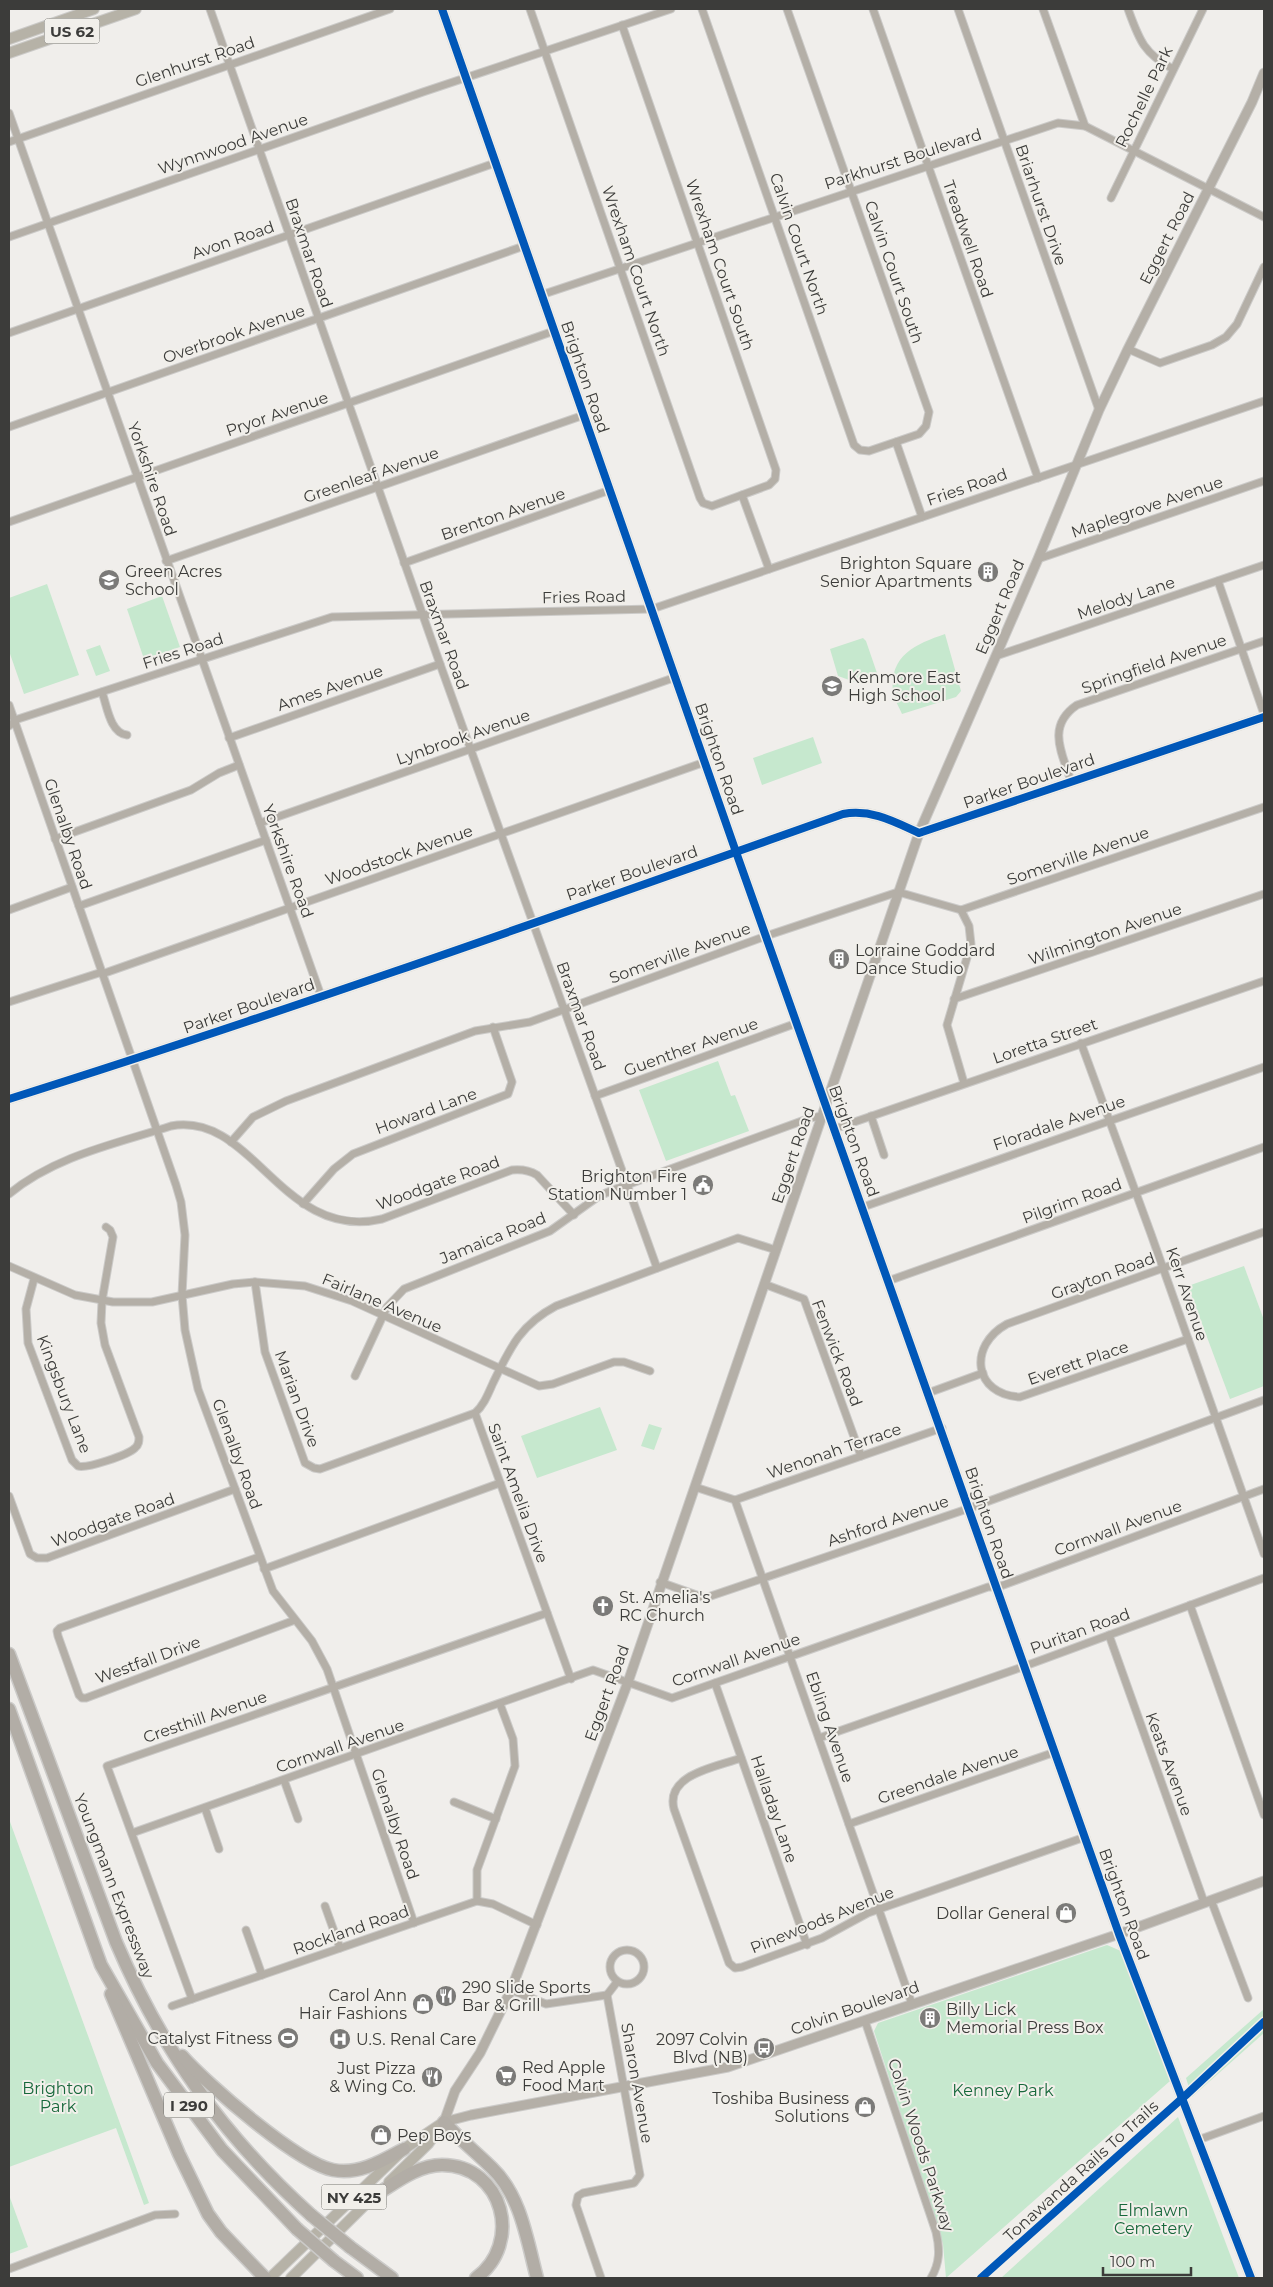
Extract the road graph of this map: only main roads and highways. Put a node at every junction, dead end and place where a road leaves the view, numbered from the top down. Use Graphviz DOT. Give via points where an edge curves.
graph roads {
  1 [pos="94,9"];
  2 [pos="136,9"];
  3 [pos="9,38"];
  4 [pos="9,53"];
  5 [pos="9,1654"];
  6 [pos="9,1709"];
  7 [pos="102,1966"];
  8 [pos="159,2030"];
  9 [pos="444,2122"];
  10 [pos="404,2149"];
  11 [pos="374,2196"];
  12 [pos="379,2269"];
  13 [pos="265,2278"];
  14 [pos="270,2278"];
  15 [pos="291,2278"];
  16 [pos="357,2278"];
  17 [pos="392,2278"];
  18 [pos="398,2278"];
  19 [pos="476,2278"];
  20 [pos="537,2278"];
  1 -- 3 [label="main road, US 62"];
  2 -- 4 [label="main road, US 62"];
  5 -- 8 [label="highway, Youngmann Expressway / I 290" via="116,1942"];
  6 -- 7 [label="highway, I 290"];
  7 -- 13 [label="highway" via="117,2011 194,2188 214,2224"];
  7 -- 16 [label="highway, I 290, bridge" via="157,2063 222,2150 297,2229"];
  8 -- 10 [label="highway" via="211,2086 297,2153 315,2163 333,2170 354,2170 374,2166"];
  8 -- 12 [label="highway, Youngmann Expressway / I 290, bridge" via="196,2090 276,2184"];
  9 -- 10 [label="main road, NY 425"];
  9 -- 11 [label="main road" via="428,2144"];
  9 -- 20 [label="highway" via="492,2168 514,2199"];
  10 -- 14 [label="main road, NY 425"];
  11 -- 15 [label="main road, NY 425"];
  11 -- 19 [label="highway" via="431,2166 453,2166 481,2180 496,2197 503,2228 494,2261"];
  12 -- 17 [label="highway, Youngmann Expressway / I 290"];
  12 -- 18 [label="highway"];
}
